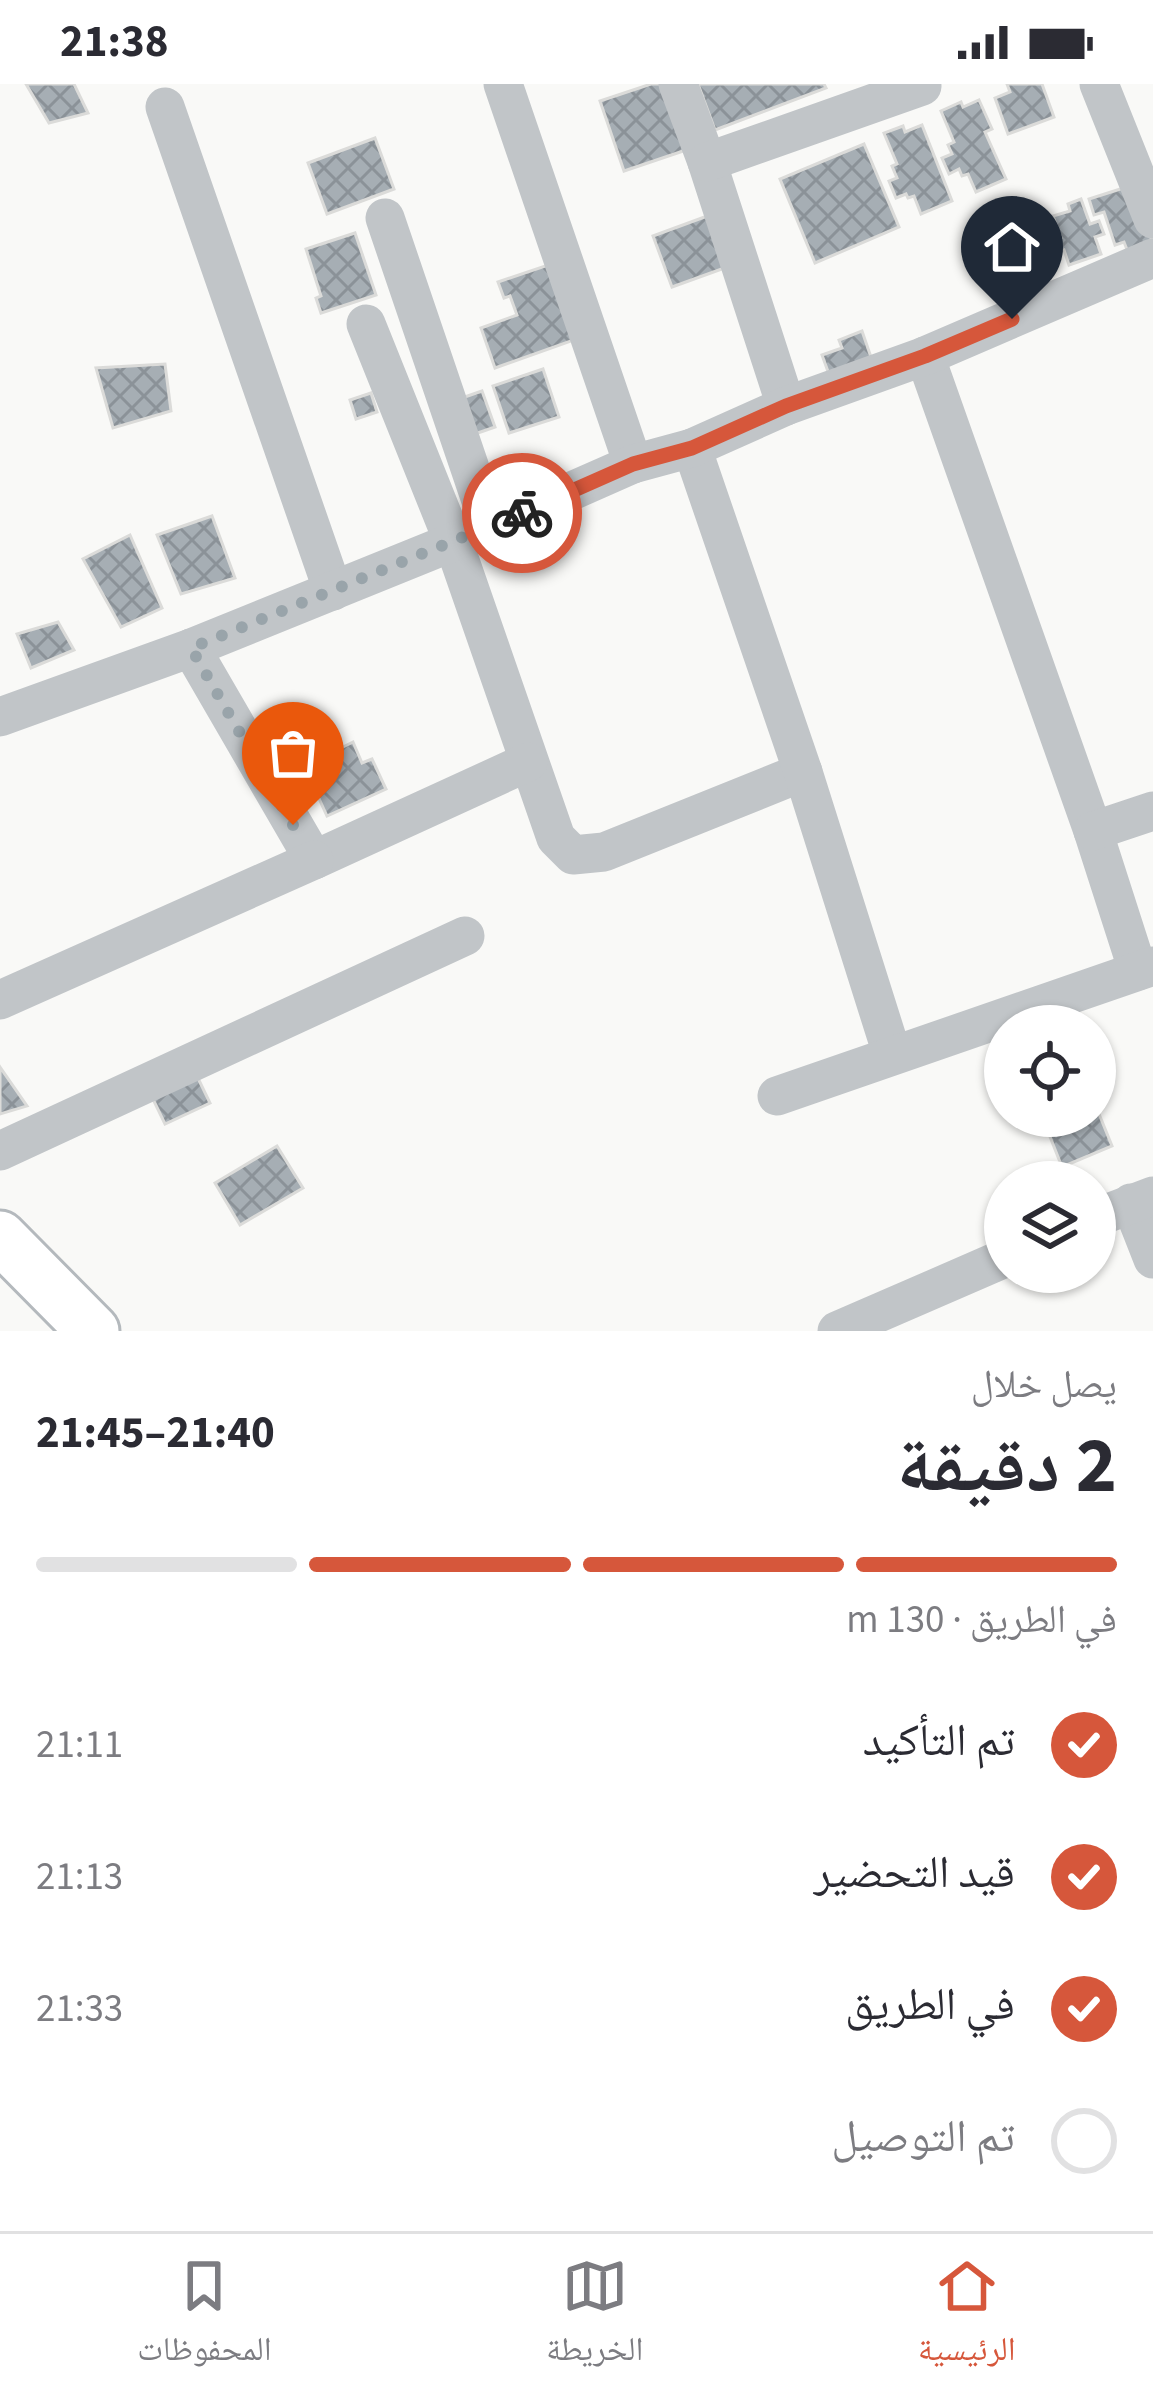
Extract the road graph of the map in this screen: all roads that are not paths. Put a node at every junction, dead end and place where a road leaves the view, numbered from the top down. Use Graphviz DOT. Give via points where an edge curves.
graph roads {
  1 [pos="503,84"];
  2 [pos="678,84"];
  3 [pos="1099,84"];
  4 [pos="922,86"];
  5 [pos="165,106"];
  6 [pos="707,162"];
  7 [pos="385,218"];
  8 [pos="1153,219"];
  9 [pos="1153,258"];
  10 [pos="366,324"];
  11 [pos="925,356"];
  12 [pos="786,406"];
  13 [pos="692,448"];
  14 [pos="633,464"];
  15 [pos="490,527"];
  16 [pos="453,541"];
  17 [pos="333,591"];
  18 [pos="191,648"];
  19 [pos="0,717"];
  20 [pos="528,762"];
  21 [pos="802,772"];
  22 [pos="1153,811"];
  23 [pos="1093,831"];
  24 [pos="314,860"];
  25 [pos="464,936"];
  26 [pos="1146,969"];
  27 [pos="0,1000"];
  28 [pos="892,1054"];
  29 [pos="777,1096"];
  30 [pos="0,1151"];
  31 [pos="1126,1206"];
  32 [pos="0,1237"];
  33 [pos="1153,1258"];
  34 [pos="984,1267"];
  35 [pos="93,1331"];
  36 [pos="837,1331"];
  1 -- 14 [label="street"];
  2 -- 6 [label="street"];
  3 -- 8 [label="street"];
  4 -- 6 [label="street"];
  5 -- 17 [label="street"];
  6 -- 12 [label="street"];
  7 -- 15 [label="street"];
  9 -- 11 [label="street"];
  10 -- 16 [label="street"];
  11 -- 12 [label="street"];
  11 -- 23 [label="street"];
  12 -- 13 [label="street"];
  13 -- 14 [label="street"];
  13 -- 21 [label="street"];
  14 -- 15 [label="street"];
  15 -- 16 [label="street"];
  16 -- 17 [label="street"];
  16 -- 20 [label="street"];
  17 -- 18 [label="street"];
  18 -- 19 [label="street"];
  18 -- 24 [label="street"];
  20 -- 21 [label="street" via="556,838 573,854 604,852"];
  20 -- 24 [label="street"];
  21 -- 28 [label="street"];
  22 -- 23 [label="street"];
  23 -- 26 [label="street"];
  24 -- 27 [label="street"];
  25 -- 30 [label="street"];
  26 -- 28 [label="street"];
  28 -- 29 [label="street"];
  31 -- 33 [label="street"];
  32 -- 35 [label="main road"];
  34 -- 36 [label="street"];
}
